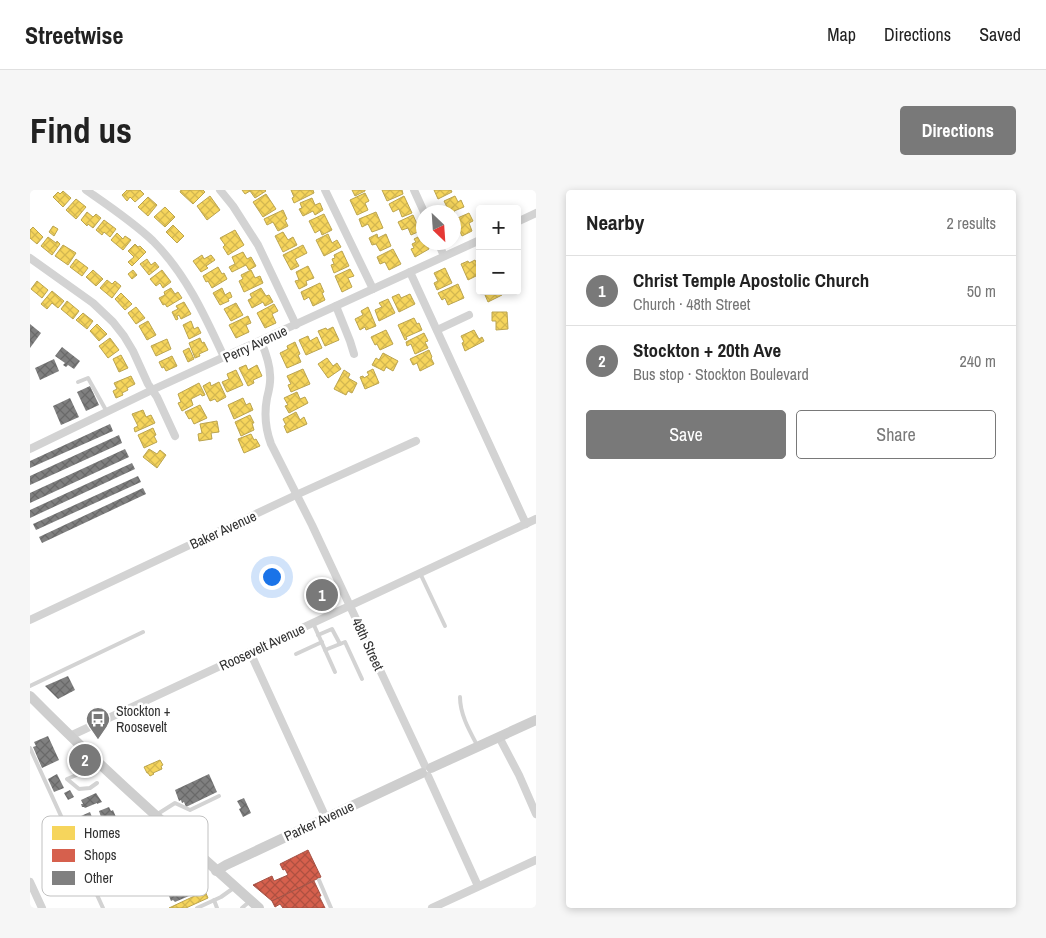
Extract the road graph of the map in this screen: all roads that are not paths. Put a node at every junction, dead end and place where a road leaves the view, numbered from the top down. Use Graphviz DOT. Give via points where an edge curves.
graph roads {
  1 [pos="86,190"];
  2 [pos="220,190"];
  3 [pos="325,190"];
  4 [pos="414,190"];
  5 [pos="421,205"];
  6 [pos="536,213"];
  7 [pos="521,220"];
  8 [pos="476,242"];
  9 [pos="441,250"];
  10 [pos="444,256"];
  11 [pos="30,258"];
  12 [pos="410,272"];
  13 [pos="373,289"];
  14 [pos="336,306"];
  15 [pos="469,315"];
  16 [pos="296,325"];
  17 [pos="437,330"];
  18 [pos="261,341"];
  19 [pos="354,354"];
  20 [pos="224,357"];
  21 [pos="78,382"];
  22 [pos="152,390"];
  23 [pos="107,412"];
  24 [pos="175,436"];
  25 [pos="416,441"];
  26 [pos="30,449"];
  27 [pos="296,495"];
  28 [pos="536,519"];
  29 [pos="526,524"];
  30 [pos="420,573"];
  31 [pos="350,606"];
  32 [pos="30,620"];
  33 [pos="313,623"];
  34 [pos="445,626"];
  35 [pos="143,632"];
  36 [pos="318,635"];
  37 [pos="322,642"];
  38 [pos="340,644"];
  39 [pos="325,650"];
  40 [pos="250,652"];
  41 [pos="296,654"];
  42 [pos="335,672"];
  43 [pos="362,679"];
  44 [pos="30,686"];
  45 [pos="30,696"];
  46 [pos="460,697"];
  47 [pos="536,720"];
  48 [pos="70,736"];
  49 [pos="499,737"];
  50 [pos="478,747"];
  51 [pos="30,748"];
  52 [pos="95,759"];
  53 [pos="426,771"];
  54 [pos="97,783"];
  55 [pos="219,796"];
  56 [pos="536,814"];
  57 [pos="156,815"];
  58 [pos="61,816"];
  59 [pos="326,818"];
  60 [pos="536,860"];
  61 [pos="208,864"];
  62 [pos="216,871"];
  63 [pos="319,880"];
  64 [pos="30,882"];
  65 [pos="478,886"];
  66 [pos="235,887"];
  67 [pos="98,896"];
  68 [pos="214,900"];
  69 [pos="250,900"];
  70 [pos="42,908"];
  71 [pos="103,908"];
  72 [pos="197,908"];
  73 [pos="217,908"];
  74 [pos="242,908"];
  75 [pos="259,908"];
  76 [pos="331,908"];
  77 [pos="432,908"];
  1 -- 20 [label="street" via="137,227 165,255 198,302"];
  2 -- 16 [label="street" via="258,245"];
  3 -- 13 [label="street"];
  4 -- 5 [label="street"];
  6 -- 7 [label="street"];
  8 -- 10 [label="street, Perry Avenue"];
  9 -- 10 [label="street"];
  10 -- 12 [label="street, Perry Avenue"];
  11 -- 22 [label="street" via="93,303 113,322 133,351"];
  12 -- 13 [label="street, Perry Avenue"];
  12 -- 17 [label="street"];
  13 -- 14 [label="street, Perry Avenue"];
  14 -- 16 [label="street, Perry Avenue"];
  14 -- 19 [label="street"];
  15 -- 17 [label="street"];
  16 -- 18 [label="street, Perry Avenue"];
  17 -- 29 [label="street"];
  18 -- 20 [label="street, Perry Avenue"];
  18 -- 27 [label="street, 48th Street" via="270,372 265,413 267,434"];
  20 -- 22 [label="street, Perry Avenue"];
  21 -- 23 [label="lane" via="88,378"];
  22 -- 23 [label="street, Perry Avenue"];
  22 -- 24 [label="street"];
  23 -- 26 [label="street, Perry Avenue"];
  25 -- 27 [label="street, Baker Avenue"];
  27 -- 31 [label="street, 48th Street"];
  27 -- 32 [label="street, Baker Avenue"];
  28 -- 29 [label="street, Roosevelt Avenue"];
  29 -- 30 [label="street, Roosevelt Avenue"];
  30 -- 31 [label="street, Roosevelt Avenue"];
  30 -- 34 [label="lane"];
  31 -- 33 [label="street, Roosevelt Avenue"];
  31 -- 53 [label="street, 48th Street"];
  33 -- 36 [label="lane"];
  33 -- 40 [label="street, Roosevelt Avenue"];
  35 -- 44 [label="lane"];
  36 -- 37 [label="lane"];
  36 -- 38 [label="lane" via="332,629"];
  37 -- 39 [label="lane"];
  37 -- 41 [label="lane"];
  38 -- 39 [label="lane"];
  38 -- 43 [label="lane" via="345,642"];
  39 -- 42 [label="lane"];
  40 -- 48 [label="street, Roosevelt Avenue"];
  40 -- 59 [label="street"];
  45 -- 48 [label="street"];
  46 -- 50 [label="lane" via="462,712"];
  47 -- 49 [label="street, Parker Avenue"];
  48 -- 52 [label="street"];
  49 -- 50 [label="street, Parker Avenue"];
  49 -- 56 [label="street"];
  50 -- 53 [label="street, Parker Avenue"];
  51 -- 58 [label="lane"];
  52 -- 54 [label="lane" via="79,774 67,779 79,789 90,788"];
  52 -- 57 [label="street"];
  53 -- 59 [label="street, Parker Avenue"];
  53 -- 65 [label="street, 48th Street"];
  55 -- 57 [label="lane" via="190,810 176,803"];
  59 -- 62 [label="street, Parker Avenue"];
  60 -- 65 [label="street"];
  61 -- 62 [label="street"];
  62 -- 66 [label="street"];
  63 -- 76 [label="lane"];
  64 -- 70 [label="street"];
  65 -- 77 [label="street"];
  66 -- 68 [label="lane"];
  66 -- 69 [label="street"];
  67 -- 71 [label="lane"];
  68 -- 72 [label="lane"];
  68 -- 73 [label="lane"];
  69 -- 74 [label="lane"];
  69 -- 75 [label="street"];
}
